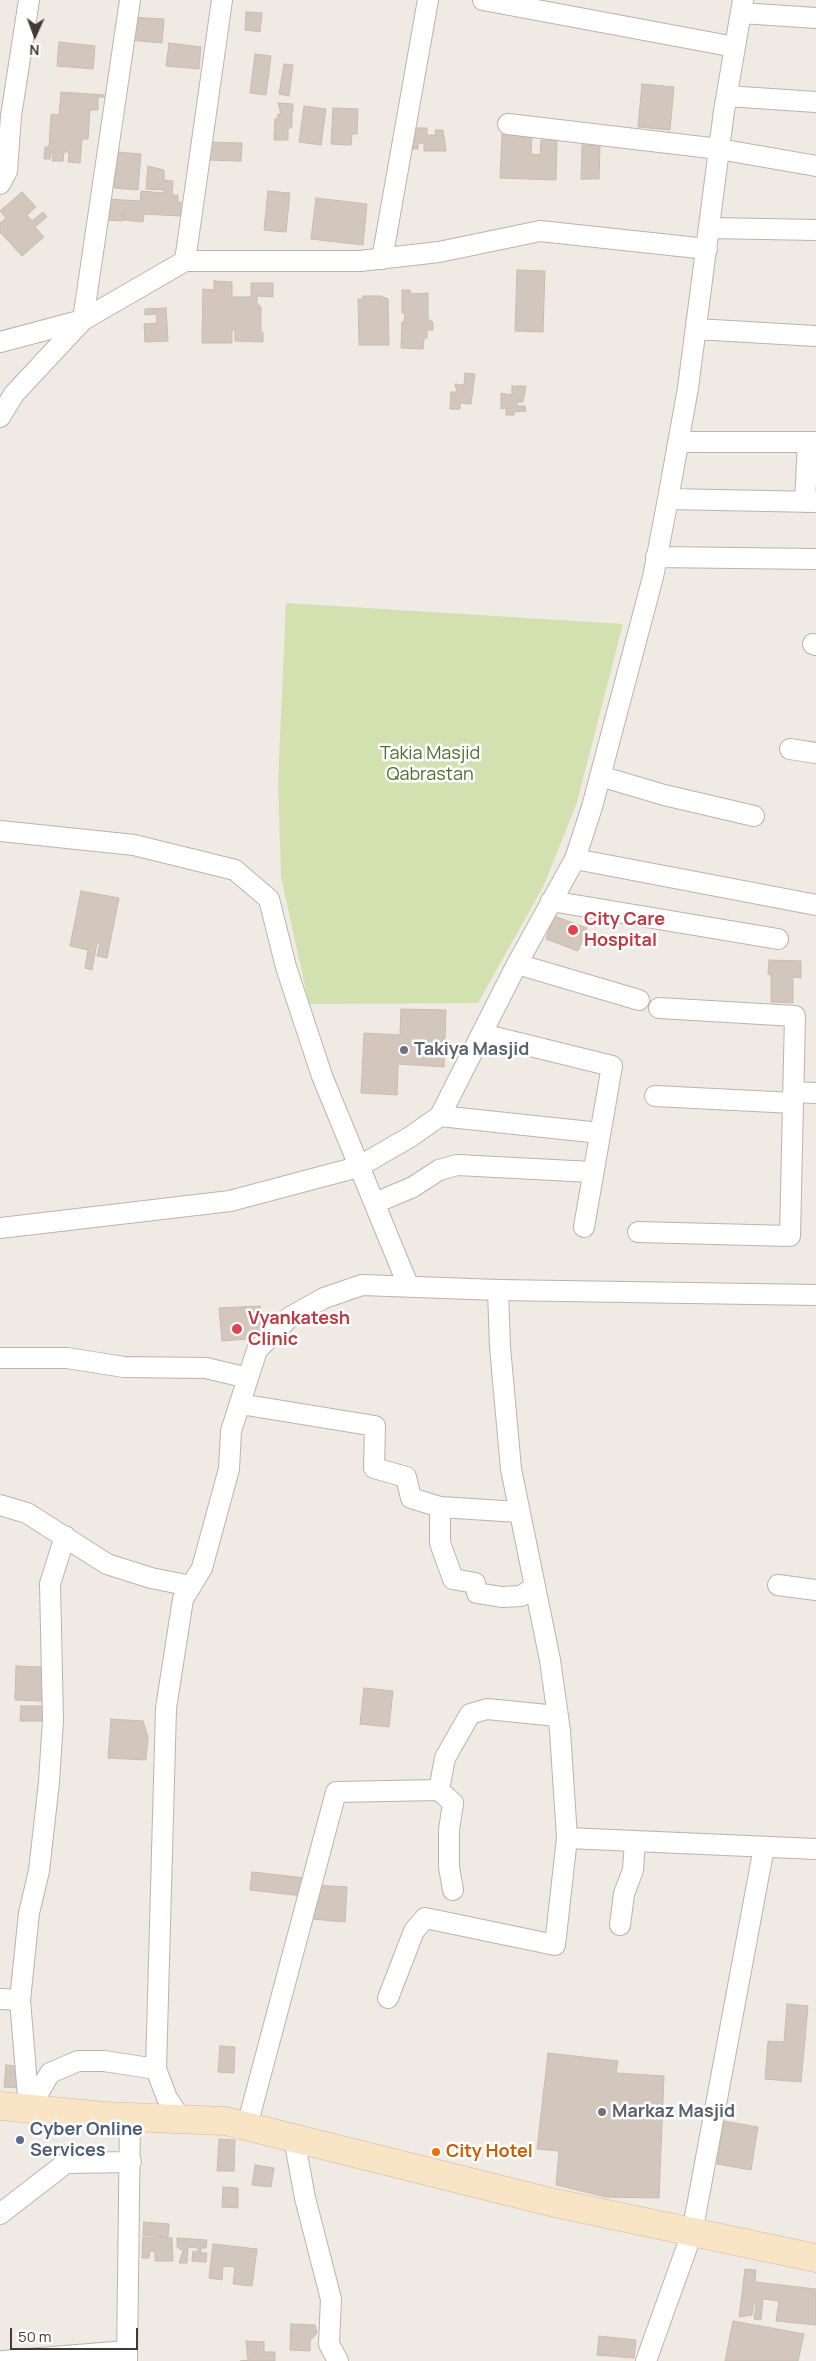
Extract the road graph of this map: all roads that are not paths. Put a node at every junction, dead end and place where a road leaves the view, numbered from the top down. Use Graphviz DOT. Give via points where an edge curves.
graph roads {
  1 [pos="29,0"];
  2 [pos="130,0"];
  3 [pos="222,0"];
  4 [pos="428,0"];
  5 [pos="483,0"];
  6 [pos="742,7"];
  7 [pos="816,18"];
  8 [pos="735,47"];
  9 [pos="727,96"];
  10 [pos="816,102"];
  11 [pos="508,124"];
  12 [pos="719,150"];
  13 [pos="816,166"];
  14 [pos="0,184"];
  15 [pos="710,228"];
  16 [pos="816,230"];
  17 [pos="707,249"];
  18 [pos="382,259"];
  19 [pos="185,261"];
  20 [pos="83,320"];
  21 [pos="696,329"];
  22 [pos="816,336"];
  23 [pos="0,342"];
  24 [pos="0,417"];
  25 [pos="678,442"];
  26 [pos="812,442"];
  27 [pos="668,499"];
  28 [pos="810,502"];
  29 [pos="656,557"];
  30 [pos="816,559"];
  31 [pos="790,749"];
  32 [pos="816,753"];
  33 [pos="600,776"];
  34 [pos="754,816"];
  35 [pos="0,831"];
  36 [pos="576,860"];
  37 [pos="550,901"];
  38 [pos="816,905"];
  39 [pos="778,939"];
  40 [pos="517,964"];
  41 [pos="639,1000"];
  42 [pos="659,1008"];
  43 [pos="482,1034"];
  44 [pos="816,1093"];
  45 [pos="655,1096"];
  46 [pos="793,1098"];
  47 [pos="440,1116"];
  48 [pos="600,1133"];
  49 [pos="358,1167"];
  50 [pos="592,1172"];
  51 [pos="375,1203"];
  52 [pos="584,1227"];
  53 [pos="0,1228"];
  54 [pos="638,1232"];
  55 [pos="408,1285"];
  56 [pos="498,1290"];
  57 [pos="816,1295"];
  58 [pos="0,1358"];
  59 [pos="248,1378"];
  60 [pos="240,1404"];
  61 [pos="0,1505"];
  62 [pos="440,1507"];
  63 [pos="519,1512"];
  64 [pos="65,1536"];
  65 [pos="778,1585"];
  66 [pos="191,1586"];
  67 [pos="535,1587"];
  68 [pos="816,1590"];
  69 [pos="557,1716"];
  70 [pos="439,1790"];
  71 [pos="568,1838"];
  72 [pos="635,1841"];
  73 [pos="764,1847"];
  74 [pos="816,1849"];
  75 [pos="453,1890"];
  76 [pos="620,1925"];
  77 [pos="388,1998"];
  78 [pos="0,1999"];
  79 [pos="20,2000"];
  80 [pos="156,2069"];
  81 [pos="0,2106"];
  82 [pos="29,2109"];
  83 [pos="130,2117"];
  84 [pos="181,2119"];
  85 [pos="247,2126"];
  86 [pos="294,2138"];
  87 [pos="131,2162"];
  88 [pos="0,2214"];
  89 [pos="692,2233"];
  90 [pos="816,2258"];
  91 [pos="127,2356"];
  92 [pos="3,2361"];
  93 [pos="338,2361"];
  94 [pos="646,2361"];
  1 -- 14 [label="street" via="11,116 7,172"];
  2 -- 20 [label="street"];
  3 -- 19 [label="street"];
  4 -- 18 [label="street"];
  5 -- 8 [label="street"];
  6 -- 7 [label="street"];
  6 -- 8 [label="street"];
  8 -- 9 [label="street"];
  9 -- 10 [label="street"];
  9 -- 12 [label="street"];
  11 -- 12 [label="street"];
  12 -- 13 [label="street"];
  12 -- 15 [label="street"];
  15 -- 16 [label="street"];
  15 -- 17 [label="street"];
  17 -- 18 [label="street" via="540,231 439,252"];
  17 -- 21 [label="street"];
  18 -- 19 [label="street"];
  19 -- 20 [label="street"];
  20 -- 23 [label="street"];
  20 -- 24 [label="street" via="14,394"];
  21 -- 22 [label="street"];
  21 -- 25 [label="street"];
  25 -- 26 [label="street"];
  25 -- 27 [label="street"];
  26 -- 28 [label="street"];
  27 -- 28 [label="street"];
  27 -- 29 [label="street"];
  29 -- 30 [label="street"];
  29 -- 33 [label="street"];
  31 -- 32 [label="street"];
  33 -- 34 [label="street"];
  33 -- 36 [label="street"];
  35 -- 49 [label="street" via="134,845 235,870 269,899 286,967 322,1076"];
  36 -- 37 [label="street"];
  36 -- 38 [label="street"];
  37 -- 39 [label="street"];
  37 -- 40 [label="street"];
  40 -- 41 [label="street"];
  40 -- 43 [label="street"];
  42 -- 46 [label="street" via="795,1016"];
  43 -- 47 [label="street"];
  43 -- 48 [label="street" via="612,1066"];
  44 -- 46 [label="street"];
  45 -- 46 [label="street"];
  46 -- 54 [label="street" via="790,1236"];
  47 -- 48 [label="street"];
  47 -- 49 [label="street"];
  48 -- 50 [label="street"];
  49 -- 51 [label="street"];
  49 -- 53 [label="street" via="230,1201"];
  50 -- 51 [label="street" via="457,1165 439,1170 413,1187"];
  50 -- 52 [label="street"];
  51 -- 55 [label="street"];
  55 -- 56 [label="street"];
  55 -- 59 [label="street" via="362,1285 316,1302 290,1317 257,1350"];
  56 -- 57 [label="street"];
  56 -- 63 [label="street" via="504,1398"];
  58 -- 59 [label="street" via="66,1358 124,1367 206,1368"];
  59 -- 60 [label="street"];
  60 -- 62 [label="street" via="375,1426 374,1468 406,1477 411,1498"];
  60 -- 66 [label="street" via="231,1431 226,1478 202,1568"];
  61 -- 64 [label="street" via="27,1513"];
  62 -- 63 [label="street"];
  62 -- 67 [label="street" via="440,1543 453,1579 475,1583 477,1593 502,1598 521,1596"];
  63 -- 67 [label="street"];
  64 -- 66 [label="street" via="107,1564"];
  64 -- 79 [label="street" via="50,1584 53,1711 49,1782"];
  65 -- 68 [label="street"];
  66 -- 80 [label="street" via="183,1599 166,1708"];
  67 -- 69 [label="street"];
  69 -- 70 [label="street" via="487,1709 470,1714 445,1758"];
  69 -- 71 [label="street"];
  70 -- 75 [label="street" via="453,1803 449,1844"];
  70 -- 85 [label="street" via="336,1792"];
  71 -- 72 [label="street"];
  71 -- 77 [label="street" via="554,1945 425,1918 414,1931"];
  72 -- 73 [label="street"];
  72 -- 76 [label="street" via="633,1870 624,1894"];
  73 -- 74 [label="street"];
  73 -- 89 [label="street"];
  78 -- 79 [label="street"];
  79 -- 82 [label="street"];
  80 -- 82 [label="street" via="104,2061 78,2061 50,2073"];
  80 -- 84 [label="street" via="167,2098"];
  81 -- 82 [label="street"];
  82 -- 83 [label="street"];
  83 -- 84 [label="street"];
  83 -- 87 [label="street"];
  84 -- 85 [label="street" via="225,2121"];
  85 -- 86 [label="street"];
  86 -- 89 [label="street" via="555,2203"];
  86 -- 93 [label="street" via="307,2207 331,2299 329,2344"];
  87 -- 88 [label="street" via="66,2163"];
  87 -- 91 [label="street"];
  89 -- 90 [label="street"];
  89 -- 94 [label="street"];
  91 -- 92 [label="street"];
}
